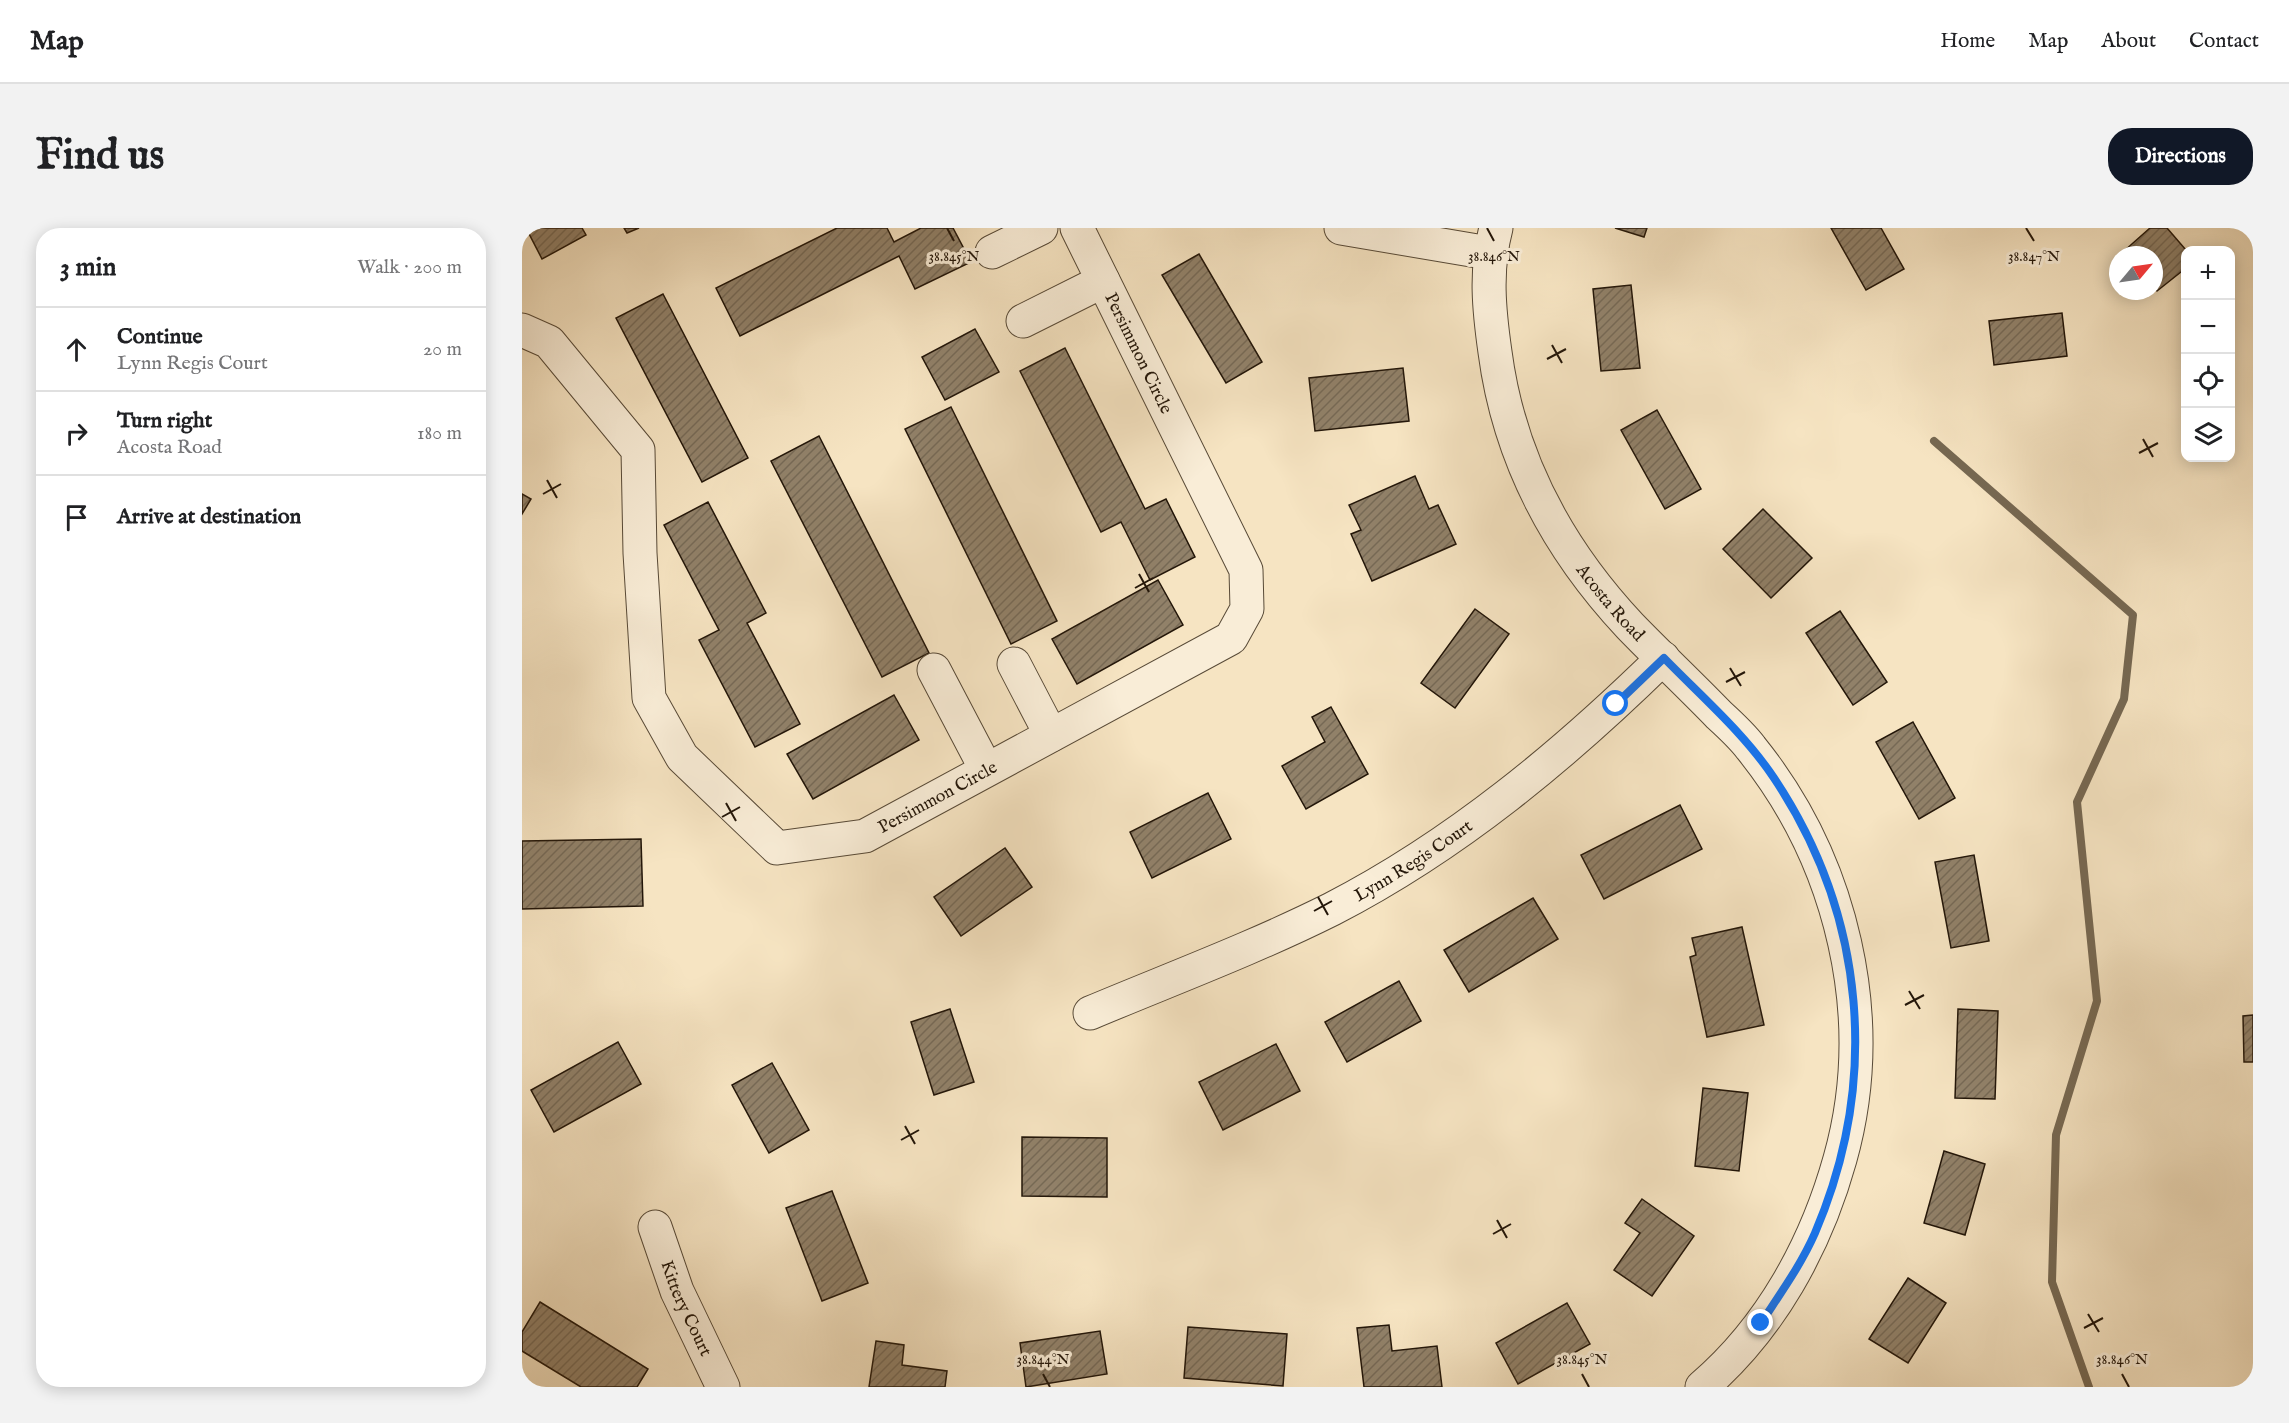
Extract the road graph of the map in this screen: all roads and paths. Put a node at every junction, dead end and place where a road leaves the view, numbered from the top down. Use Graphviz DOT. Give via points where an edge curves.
graph roads {
  1 [pos="1041,228"];
  2 [pos="1077,228"];
  3 [pos="1341,228"];
  4 [pos="1492,240"];
  5 [pos="992,252"];
  6 [pos="1104,280"];
  7 [pos="1023,321"];
  8 [pos="522,330"];
  9 [pos="1664,658"];
  10 [pos="1014,664"];
  11 [pos="934,670"];
  12 [pos="1051,735"];
  13 [pos="986,769"];
  14 [pos="1090,1013"];
  15 [pos="655,1227"];
  16 [pos="723,1387"];
  17 [pos="1702,1387"];
  1 -- 5 [label="street"];
  2 -- 6 [label="street, Persimmon Circle"];
  3 -- 4 [label="street"];
  4 -- 9 [label="street, Acosta Road" via="1490,311 1498,375 1523,465 1570,552 1629,625"];
  6 -- 7 [label="street"];
  6 -- 12 [label="street, Persimmon Circle" via="1246,570 1247,609 1231,638"];
  8 -- 13 [label="street, Persimmon Circle" via="549,342 638,450 649,698 682,757 777,848 865,836"];
  9 -- 14 [label="street, Lynn Regis Court" via="1518,789 1401,869 1332,909"];
  9 -- 17 [label="street, Acosta Road" via="1749,744 1797,814 1835,904 1854,998 1852,1098 1846,1138 1825,1207 1792,1276 1761,1323"];
  10 -- 12 [label="street"];
  11 -- 13 [label="street"];
  12 -- 13 [label="street, Persimmon Circle"];
  15 -- 16 [label="street, Kittery Court" via="678,1291"];
}
